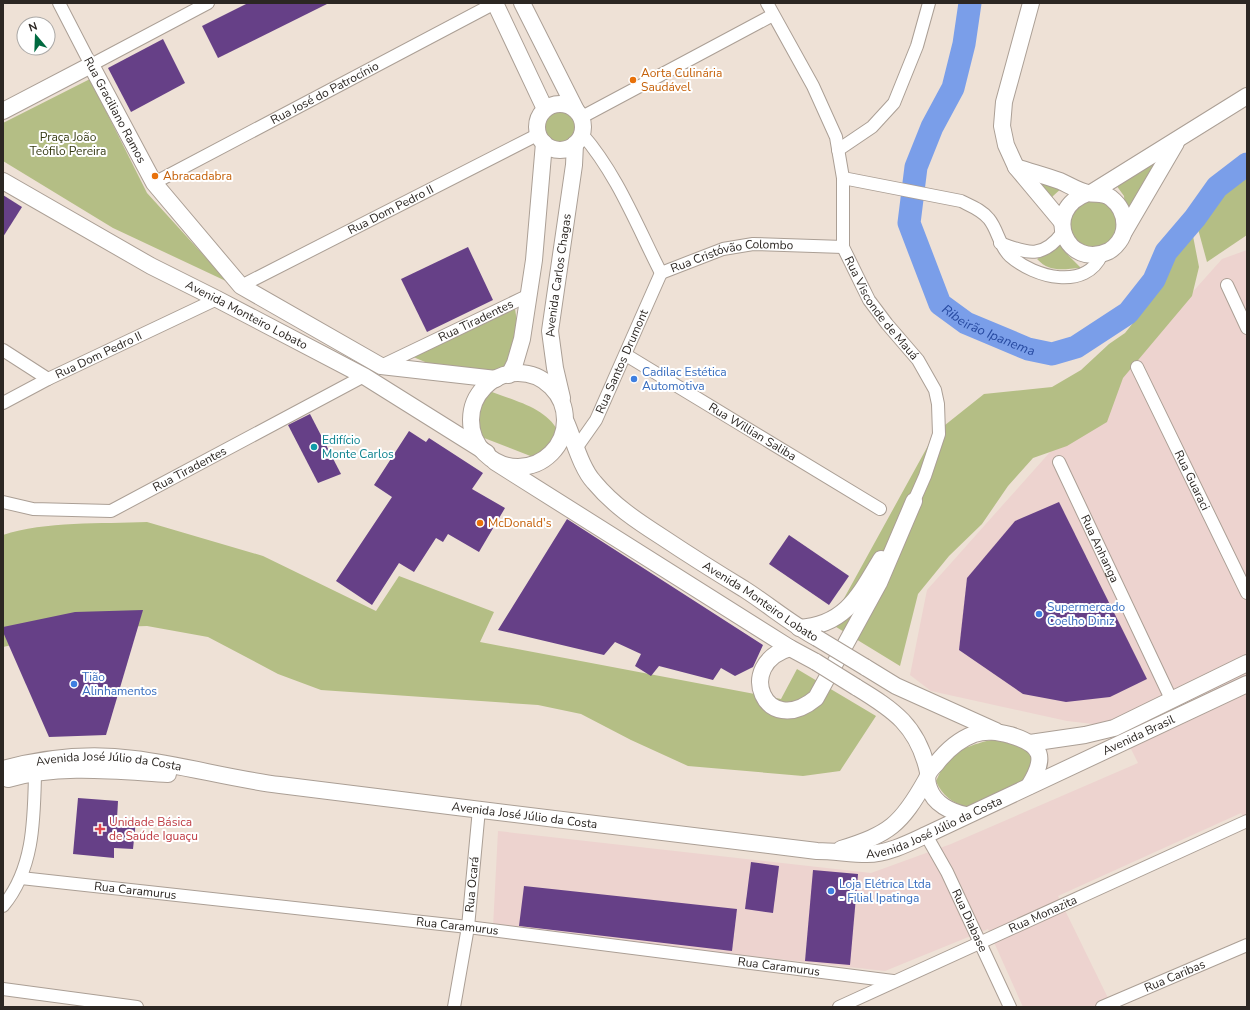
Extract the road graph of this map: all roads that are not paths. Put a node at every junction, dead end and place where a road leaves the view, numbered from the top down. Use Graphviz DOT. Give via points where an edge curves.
graph roads {
  1 [pos="59,3"];
  2 [pos="208,3"];
  3 [pos="495,3"];
  4 [pos="522,3"];
  5 [pos="766,3"];
  6 [pos="928,3"];
  7 [pos="1031,3"];
  8 [pos="773,16"];
  9 [pos="91,65"];
  10 [pos="1247,96"];
  11 [pos="545,109"];
  12 [pos="3,111"];
  13 [pos="579,114"];
  14 [pos="542,139"];
  15 [pos="579,139"];
  16 [pos="1177,141"];
  17 [pos="838,150"];
  18 [pos="1016,168"];
  19 [pos="843,178"];
  20 [pos="3,181"];
  21 [pos="154,183"];
  22 [pos="1090,193"];
  23 [pos="1062,227"];
  24 [pos="1124,232"];
  25 [pos="1000,243"];
  26 [pos="843,247"];
  27 [pos="1102,254"];
  28 [pos="661,273"];
  29 [pos="1227,285"];
  30 [pos="241,286"];
  31 [pos="527,296"];
  32 [pos="217,299"];
  33 [pos="1247,328"];
  34 [pos="3,350"];
  35 [pos="626,355"];
  36 [pos="381,366"];
  37 [pos="1137,367"];
  38 [pos="364,376"];
  39 [pos="503,377"];
  40 [pos="48,379"];
  41 [pos="3,402"];
  42 [pos="565,415"];
  43 [pos="577,447"];
  44 [pos="491,457"];
  45 [pos="1059,462"];
  46 [pos="914,501"];
  47 [pos="3,502"];
  48 [pos="880,509"];
  49 [pos="1247,593"];
  50 [pos="799,628"];
  51 [pos="790,648"];
  52 [pos="1247,663"];
  53 [pos="1247,684"];
  54 [pos="1172,701"];
  55 [pos="997,732"];
  56 [pos="1030,743"];
  57 [pos="3,769"];
  58 [pos="215,773"];
  59 [pos="35,774"];
  60 [pos="927,776"];
  61 [pos="3,780"];
  62 [pos="1029,786"];
  63 [pos="479,809"];
  64 [pos="966,815"];
  65 [pos="1247,821"];
  66 [pos="926,835"];
  67 [pos="835,850"];
  68 [pos="21,878"];
  69 [pos="3,906"];
  70 [pos="468,927"];
  71 [pos="979,942"];
  72 [pos="1247,945"];
  73 [pos="893,981"];
  74 [pos="3,989"];
  75 [pos="137,1007"];
  76 [pos="454,1007"];
  77 [pos="839,1007"];
  78 [pos="1010,1007"];
  79 [pos="1102,1007"];
  1 -- 9 [label="street, Rua Graciliano Ramos"];
  2 -- 9 [label="street"];
  3 -- 11 [label="main road"];
  3 -- 21 [label="street, Rua José do Patrocínio"];
  4 -- 13 [label="main road"];
  5 -- 8 [label="street, Rua Visconde de Mauá"];
  6 -- 17 [label="street" via="918,46 894,103 872,127"];
  7 -- 18 [label="main road" via="1004,102 1002,126 1006,145"];
  8 -- 13 [label="street"];
  8 -- 17 [label="street, Rua Visconde de Mauá" via="813,86 836,137"];
  9 -- 12 [label="main road"];
  9 -- 21 [label="main road, Rua Graciliano Ramos"];
  10 -- 16 [label="main road"];
  11 -- 13 [label="main road" via="564,104"];
  11 -- 14 [label="main road" via="538,122"];
  13 -- 15 [label="main road" via="584,128"];
  14 -- 15 [label="main road" via="550,147 563,150"];
  14 -- 30 [label="street, Rua Dom Pedro II"];
  14 -- 31 [label="main road" via="534,260"];
  15 -- 28 [label="street, Rua Cristóvão Colombo" via="597,151"];
  15 -- 42 [label="main road, Avenida Carlos Chagas" via="550,331"];
  16 -- 22 [label="main road"];
  16 -- 24 [label="main road"];
  17 -- 19 [label="street, Rua Visconde de Mauá"];
  18 -- 22 [label="main road"];
  18 -- 23 [label="main road"];
  19 -- 25 [label="street" via="961,201 978,208 990,219"];
  19 -- 26 [label="street, Rua Visconde de Mauá"];
  20 -- 32 [label="main road, Avenida Monteiro Lobato" via="151,266"];
  21 -- 30 [label="main road, Rua Graciliano Ramos"];
  22 -- 23 [label="main road" via="1070,203 1064,212"];
  22 -- 24 [label="main road" via="1108,196 1117,203 1125,222"];
  23 -- 25 [label="street" via="1050,247 1035,253"];
  23 -- 27 [label="main road" via="1067,241 1074,249 1092,256"];
  24 -- 27 [label="main road" via="1112,249"];
  25 -- 27 [label="street" via="1008,255 1022,265 1047,276 1077,276 1091,270 1099,262"];
  26 -- 28 [label="street, Rua Cristóvão Colombo" via="753,244 723,248"];
  26 -- 46 [label="street, Rua Visconde de Mauá" via="869,300 918,360 935,390 939,434"];
  28 -- 35 [label="street, Rua Santos Drumont"];
  29 -- 33 [label="street"];
  30 -- 36 [label="main road, Avenida Monteiro Lobato"];
  31 -- 36 [label="street, Rua Tiradentes"];
  31 -- 39 [label="main road" via="522,339 515,363"];
  32 -- 38 [label="main road, Avenida Monteiro Lobato"];
  32 -- 40 [label="street, Rua Dom Pedro II"];
  34 -- 40 [label="street"];
  35 -- 43 [label="street, Rua Santos Drumont" via="596,420"];
  35 -- 48 [label="street, Rua Willian Saliba"];
  36 -- 39 [label="main road, Avenida Monteiro Lobato"];
  37 -- 49 [label="street, Rua Guaraci"];
  38 -- 44 [label="main road, Avenida Monteiro Lobato"];
  38 -- 47 [label="street, Rua Tiradentes" via="111,511 33,509"];
  39 -- 42 [label="main road" via="516,373 537,376 554,389"];
  39 -- 44 [label="main road" via="486,386 478,396 471,420 478,444"];
  40 -- 41 [label="street, Rua Dom Pedro II"];
  42 -- 43 [label="main road, Avenida Monteiro Lobato"];
  42 -- 44 [label="main road" via="562,437 555,450 543,460 529,466 506,465"];
  43 -- 50 [label="main road, Avenida Monteiro Lobato" via="583,465 593,481 615,505"];
  44 -- 51 [label="main road, Avenida Monteiro Lobato"];
  45 -- 54 [label="street, Rua Anhanga"];
  46 -- 50 [label="main road" via="864,587 847,608 838,617 824,624"];
  46 -- 51 [label="main road" via="879,583 816,698 807,706 794,711 783,711 767,701 761,690 760,677 763,668 779,651"];
  50 -- 55 [label="main road, Avenida Monteiro Lobato, bridge" via="896,686"];
  51 -- 60 [label="main road, Avenida Monteiro Lobato, bridge" via="883,703 905,722 924,756"];
  52 -- 54 [label="main road, Avenida Brasil"];
  53 -- 62 [label="main road, Avenida Brasil"];
  54 -- 56 [label="main road, Avenida Brasil" via="1114,728"];
  55 -- 56 [label="main road"];
  55 -- 60 [label="main road" via="976,734 954,744"];
  56 -- 62 [label="main road" via="1036,749 1040,762 1039,770"];
  57 -- 58 [label="main road, Avenida José Júlio da Costa" via="38,762 102,757 134,759"];
  58 -- 59 [label="main road, Avenida José Júlio da Costa" via="76,770"];
  58 -- 63 [label="main road, Avenida José Júlio da Costa" via="269,784"];
  59 -- 61 [label="main road, Avenida José Júlio da Costa"];
  59 -- 68 [label="street" via="31,839"];
  60 -- 64 [label="main road" via="931,795 953,812"];
  60 -- 67 [label="main road, Avenida José Júlio da Costa" via="907,811 891,828 870,840"];
  62 -- 64 [label="main road, Avenida José Júlio da Costa"];
  63 -- 67 [label="main road, Avenida José Júlio da Costa" via="817,851"];
  63 -- 70 [label="street, Rua Ocará"];
  64 -- 66 [label="main road, Avenida José Júlio da Costa"];
  65 -- 71 [label="street, Rua Monazita"];
  66 -- 67 [label="main road, Avenida José Júlio da Costa" via="876,853"];
  66 -- 71 [label="street, Rua Diabase" via="947,872"];
  68 -- 69 [label="street"];
  68 -- 70 [label="street, Rua Caramurus"];
  70 -- 73 [label="street, Rua Caramurus"];
  70 -- 76 [label="street, Rua Ocará"];
  71 -- 73 [label="street, Rua Monazita"];
  71 -- 78 [label="street, Rua Diabase"];
  72 -- 79 [label="street, Rua Caribas"];
  73 -- 77 [label="street, Rua Monazita"];
  74 -- 75 [label="street"];
}
